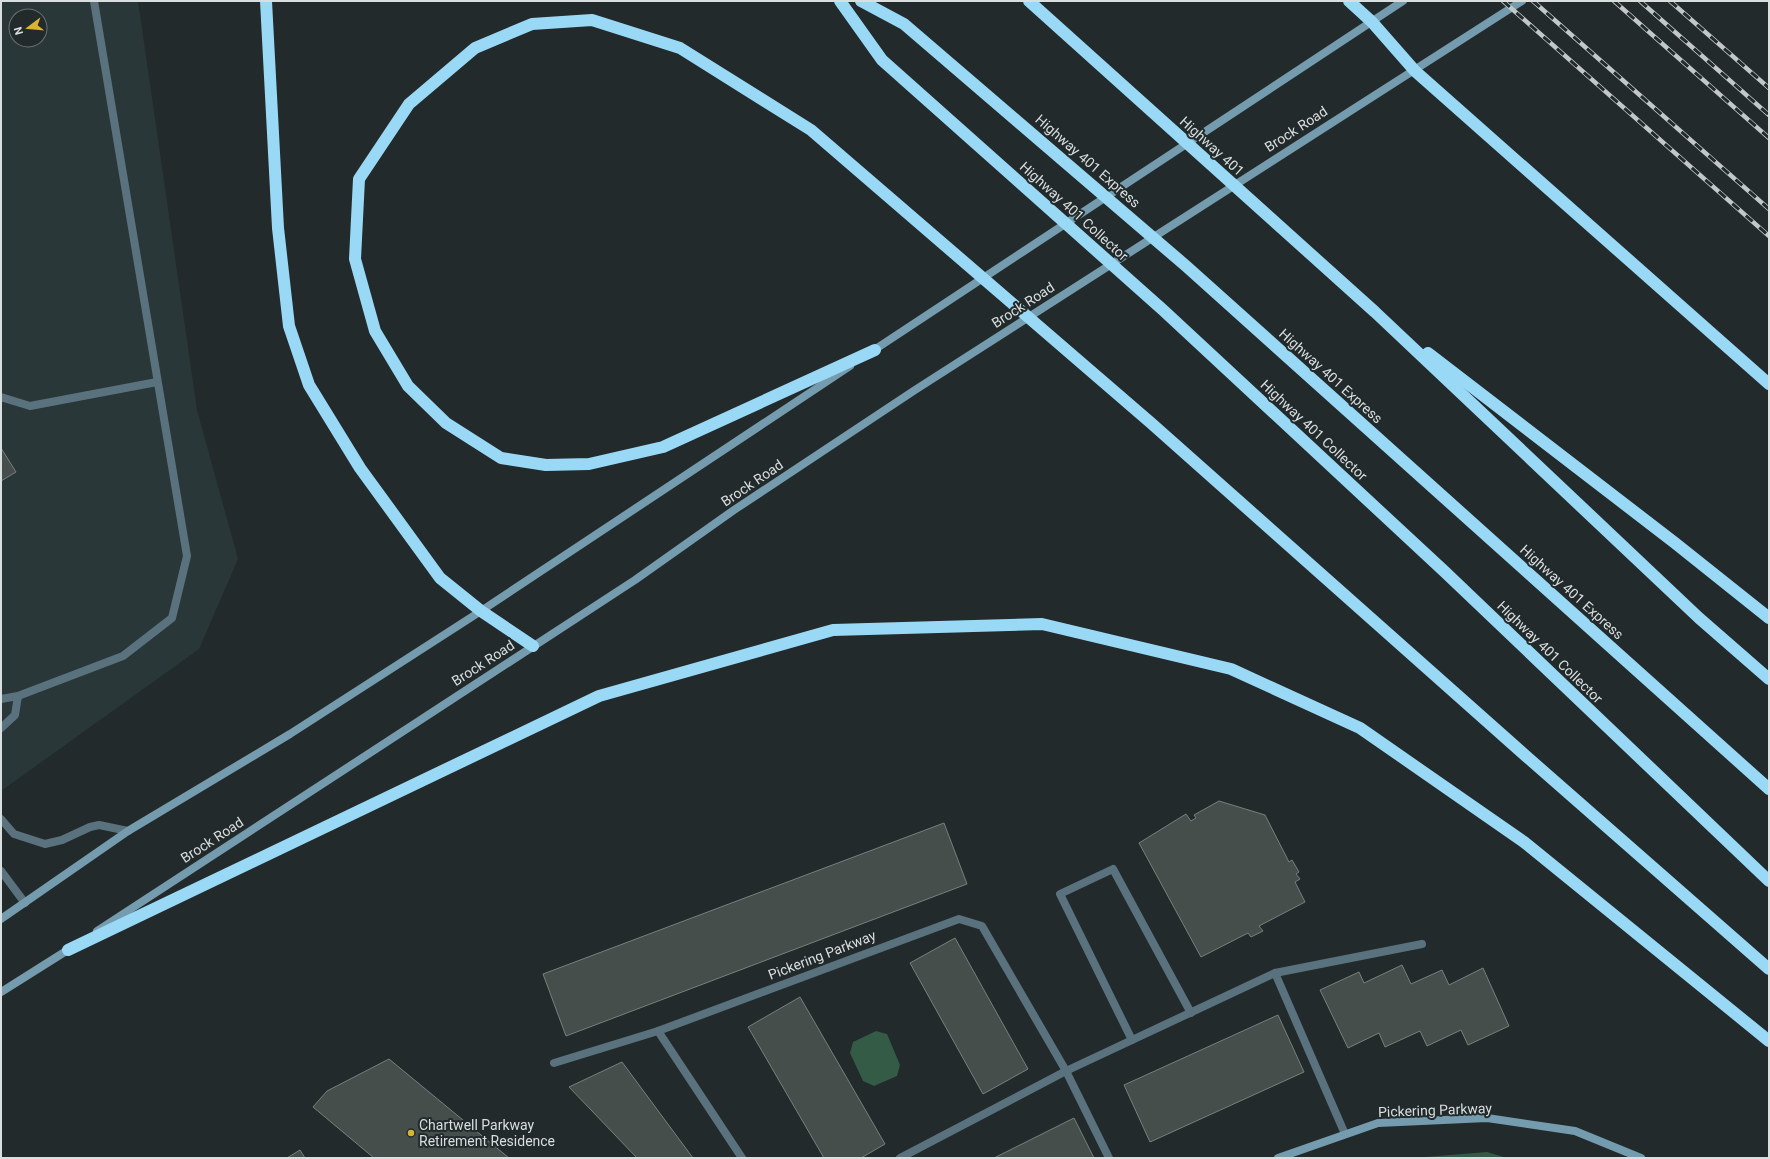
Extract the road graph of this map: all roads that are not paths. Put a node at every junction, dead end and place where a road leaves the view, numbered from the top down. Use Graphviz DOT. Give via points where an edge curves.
graph roads {
  1 [pos="94,1"];
  2 [pos="266,1"];
  3 [pos="840,1"];
  4 [pos="861,1"];
  5 [pos="1029,1"];
  6 [pos="1349,1"];
  7 [pos="1403,1"];
  8 [pos="1522,1"];
  9 [pos="1372,22"];
  10 [pos="1415,71"];
  11 [pos="1375,312"];
  12 [pos="875,350"];
  13 [pos="157,382"];
  14 [pos="1769,384"];
  15 [pos="1,397"];
  16 [pos="481,611"];
  17 [pos="1769,618"];
  18 [pos="533,646"];
  19 [pos="1769,679"];
  20 [pos="18,696"];
  21 [pos="1,699"];
  22 [pos="1,728"];
  23 [pos="1769,789"];
  24 [pos="1,819"];
  25 [pos="128,831"];
  26 [pos="1,871"];
  27 [pos="1769,881"];
  28 [pos="25,903"];
  29 [pos="1,919"];
  30 [pos="1422,944"];
  31 [pos="68,950"];
  32 [pos="1769,969"];
  33 [pos="1275,973"];
  34 [pos="1,992"];
  35 [pos="1191,1013"];
  36 [pos="658,1031"];
  37 [pos="1132,1040"];
  38 [pos="1769,1040"];
  39 [pos="554,1063"];
  40 [pos="1066,1070"];
  41 [pos="1345,1134"];
  42 [pos="742,1158"];
  43 [pos="900,1158"];
  44 [pos="1109,1158"];
  45 [pos="1278,1158"];
  46 [pos="1641,1158"];
  1 -- 13 [label="street"];
  2 -- 16 [label="highway" via="278,236 289,326 309,385 360,468 440,578"];
  3 -- 27 [label="highway, Highway 401 Collector" via="882,60 1162,310 1445,572"];
  4 -- 23 [label="highway, Highway 401 Express" via="904,24 1186,266"];
  5 -- 11 [label="highway, Highway 401"];
  6 -- 9 [label="highway"];
  7 -- 9 [label="main road"];
  8 -- 10 [label="main road, Brock Road"];
  9 -- 10 [label="highway"];
  9 -- 12 [label="main road"];
  10 -- 14 [label="highway"];
  10 -- 18 [label="main road, Brock Road" via="915,390"];
  11 -- 17 [label="highway"];
  11 -- 19 [label="highway" via="1699,618"];
  12 -- 16 [label="main road"];
  12 -- 32 [label="highway" via="663,447 589,464 546,465 501,458 446,423 408,386 375,331 355,259 359,180 409,104 474,48 532,24 592,20 680,48 811,130 1151,423"];
  13 -- 15 [label="street" via="30,406"];
  13 -- 20 [label="street" via="188,556 172,618 123,656"];
  16 -- 18 [label="highway"];
  16 -- 25 [label="main road" via="290,734"];
  18 -- 31 [label="main road, Brock Road"];
  20 -- 21 [label="street"];
  20 -- 22 [label="street" via="15,715"];
  24 -- 25 [label="street" via="14,834 45,844 99,825"];
  25 -- 28 [label="main road"];
  26 -- 28 [label="street"];
  28 -- 29 [label="main road"];
  30 -- 33 [label="street"];
  31 -- 34 [label="main road, Brock Road"];
  31 -- 38 [label="highway" via="599,696 833,630 1042,624 1231,669 1360,728 1524,842"];
  33 -- 35 [label="street"];
  33 -- 41 [label="street"];
  35 -- 37 [label="street"];
  35 -- 37 [label="street" via="1113,868 1060,894"];
  36 -- 39 [label="street, Pickering Parkway"];
  36 -- 40 [label="street, Pickering Parkway" via="959,919 982,926"];
  36 -- 42 [label="street"];
  37 -- 40 [label="street"];
  40 -- 43 [label="street"];
  40 -- 44 [label="street, Pickering Parkway"];
  41 -- 45 [label="main road, Pickering Parkway"];
  41 -- 46 [label="main road, Pickering Parkway" via="1378,1123 1487,1118 1575,1131"];
}
